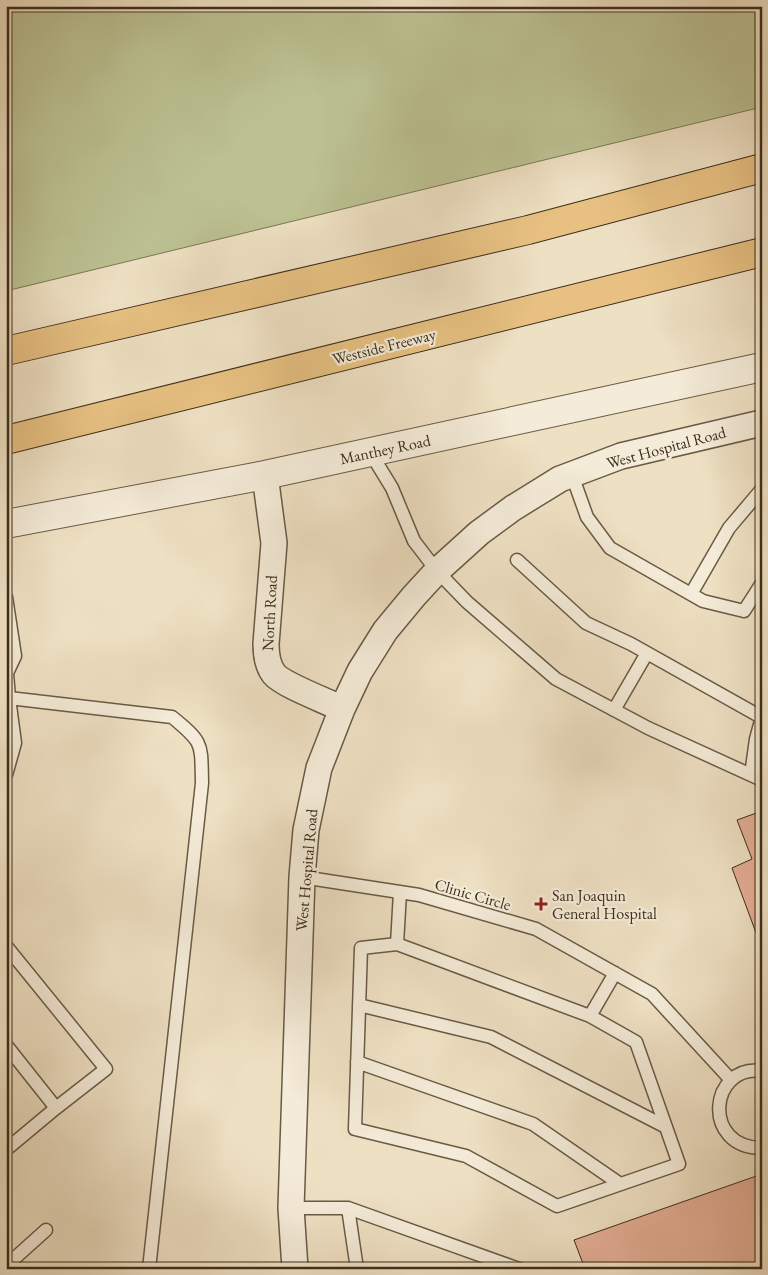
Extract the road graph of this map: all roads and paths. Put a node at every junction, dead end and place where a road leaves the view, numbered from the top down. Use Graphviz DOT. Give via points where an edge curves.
graph roads {
  1 [pos="762,168"];
  2 [pos="762,252"];
  3 [pos="6,351"];
  4 [pos="762,367"];
  5 [pos="762,423"];
  6 [pos="6,440"];
  7 [pos="370,452"];
  8 [pos="265,475"];
  9 [pos="572,475"];
  10 [pos="762,489"];
  11 [pos="6,524"];
  12 [pos="517,560"];
  13 [pos="437,571"];
  14 [pos="762,583"];
  15 [pos="691,594"];
  16 [pos="6,597"];
  17 [pos="647,653"];
  18 [pos="7,672"];
  19 [pos="8,698"];
  20 [pos="342,708"];
  21 [pos="614,710"];
  22 [pos="761,717"];
  23 [pos="6,775"];
  24 [pos="756,778"];
  25 [pos="302,877"];
  26 [pos="400,892"];
  27 [pos="398,944"];
  28 [pos="6,946"];
  29 [pos="615,973"];
  30 [pos="359,1005"];
  31 [pos="590,1016"];
  32 [pos="6,1045"];
  33 [pos="357,1062"];
  34 [pos="762,1072"];
  35 [pos="731,1080"];
  36 [pos="56,1108"];
  37 [pos="666,1127"];
  38 [pos="6,1146"];
  39 [pos="762,1148"];
  40 [pos="620,1184"];
  41 [pos="291,1208"];
  42 [pos="348,1208"];
  43 [pos="46,1230"];
  44 [pos="6,1266"];
  45 [pos="360,1267"];
  46 [pos="149,1269"];
  47 [pos="295,1269"];
  48 [pos="519,1269"];
  1 -- 3 [label="highway" via="528,230"];
  2 -- 6 [label="highway, Westside Freeway"];
  4 -- 7 [label="street, Manthey Road"];
  5 -- 9 [label="street, West Hospital Road" via="621,456"];
  7 -- 8 [label="street, Manthey Road"];
  7 -- 13 [label="lane" via="392,488 414,541"];
  8 -- 11 [label="street, Manthey Road"];
  8 -- 20 [label="street, North Road" via="274,543 266,658 282,680"];
  9 -- 13 [label="street, West Hospital Road" via="512,508"];
  9 -- 15 [label="lane" via="588,517 610,548"];
  10 -- 15 [label="lane" via="729,528"];
  12 -- 17 [label="lane" via="586,623"];
  13 -- 20 [label="street, West Hospital Road" via="385,631"];
  13 -- 21 [label="lane" via="467,602 556,679"];
  14 -- 15 [label="lane" via="744,610 703,601"];
  16 -- 18 [label="lane" via="16,656"];
  17 -- 21 [label="lane"];
  17 -- 22 [label="lane"];
  18 -- 19 [label="lane"];
  19 -- 23 [label="lane" via="15,742"];
  19 -- 46 [label="lane" via="172,717 193,734 202,748 202,783"];
  20 -- 25 [label="street, West Hospital Road" via="319,768 306,830"];
  21 -- 24 [label="lane"];
  22 -- 24 [label="lane"];
  25 -- 26 [label="lane, Clinic Circle"];
  25 -- 41 [label="street, West Hospital Road"];
  26 -- 27 [label="lane"];
  26 -- 29 [label="lane, Clinic Circle" via="536,929"];
  27 -- 30 [label="lane" via="361,948"];
  27 -- 31 [label="lane"];
  28 -- 36 [label="lane" via="106,1069"];
  29 -- 31 [label="lane"];
  29 -- 35 [label="lane, Clinic Circle" via="652,994"];
  30 -- 33 [label="lane"];
  30 -- 37 [label="lane" via="491,1037"];
  31 -- 37 [label="lane" via="636,1042"];
  32 -- 36 [label="lane"];
  33 -- 40 [label="lane" via="533,1124"];
  33 -- 40 [label="lane" via="355,1129 466,1156 557,1206"];
  34 -- 35 [label="lane" via="755,1070"];
  35 -- 39 [label="lane" via="719,1102 722,1126 739,1144"];
  36 -- 38 [label="lane" via="8,1148"];
  37 -- 40 [label="lane" via="678,1164"];
  41 -- 42 [label="lane"];
  41 -- 47 [label="street, West Hospital Road"];
  42 -- 45 [label="lane"];
  42 -- 48 [label="lane"];
  43 -- 44 [label="lane"];
}
